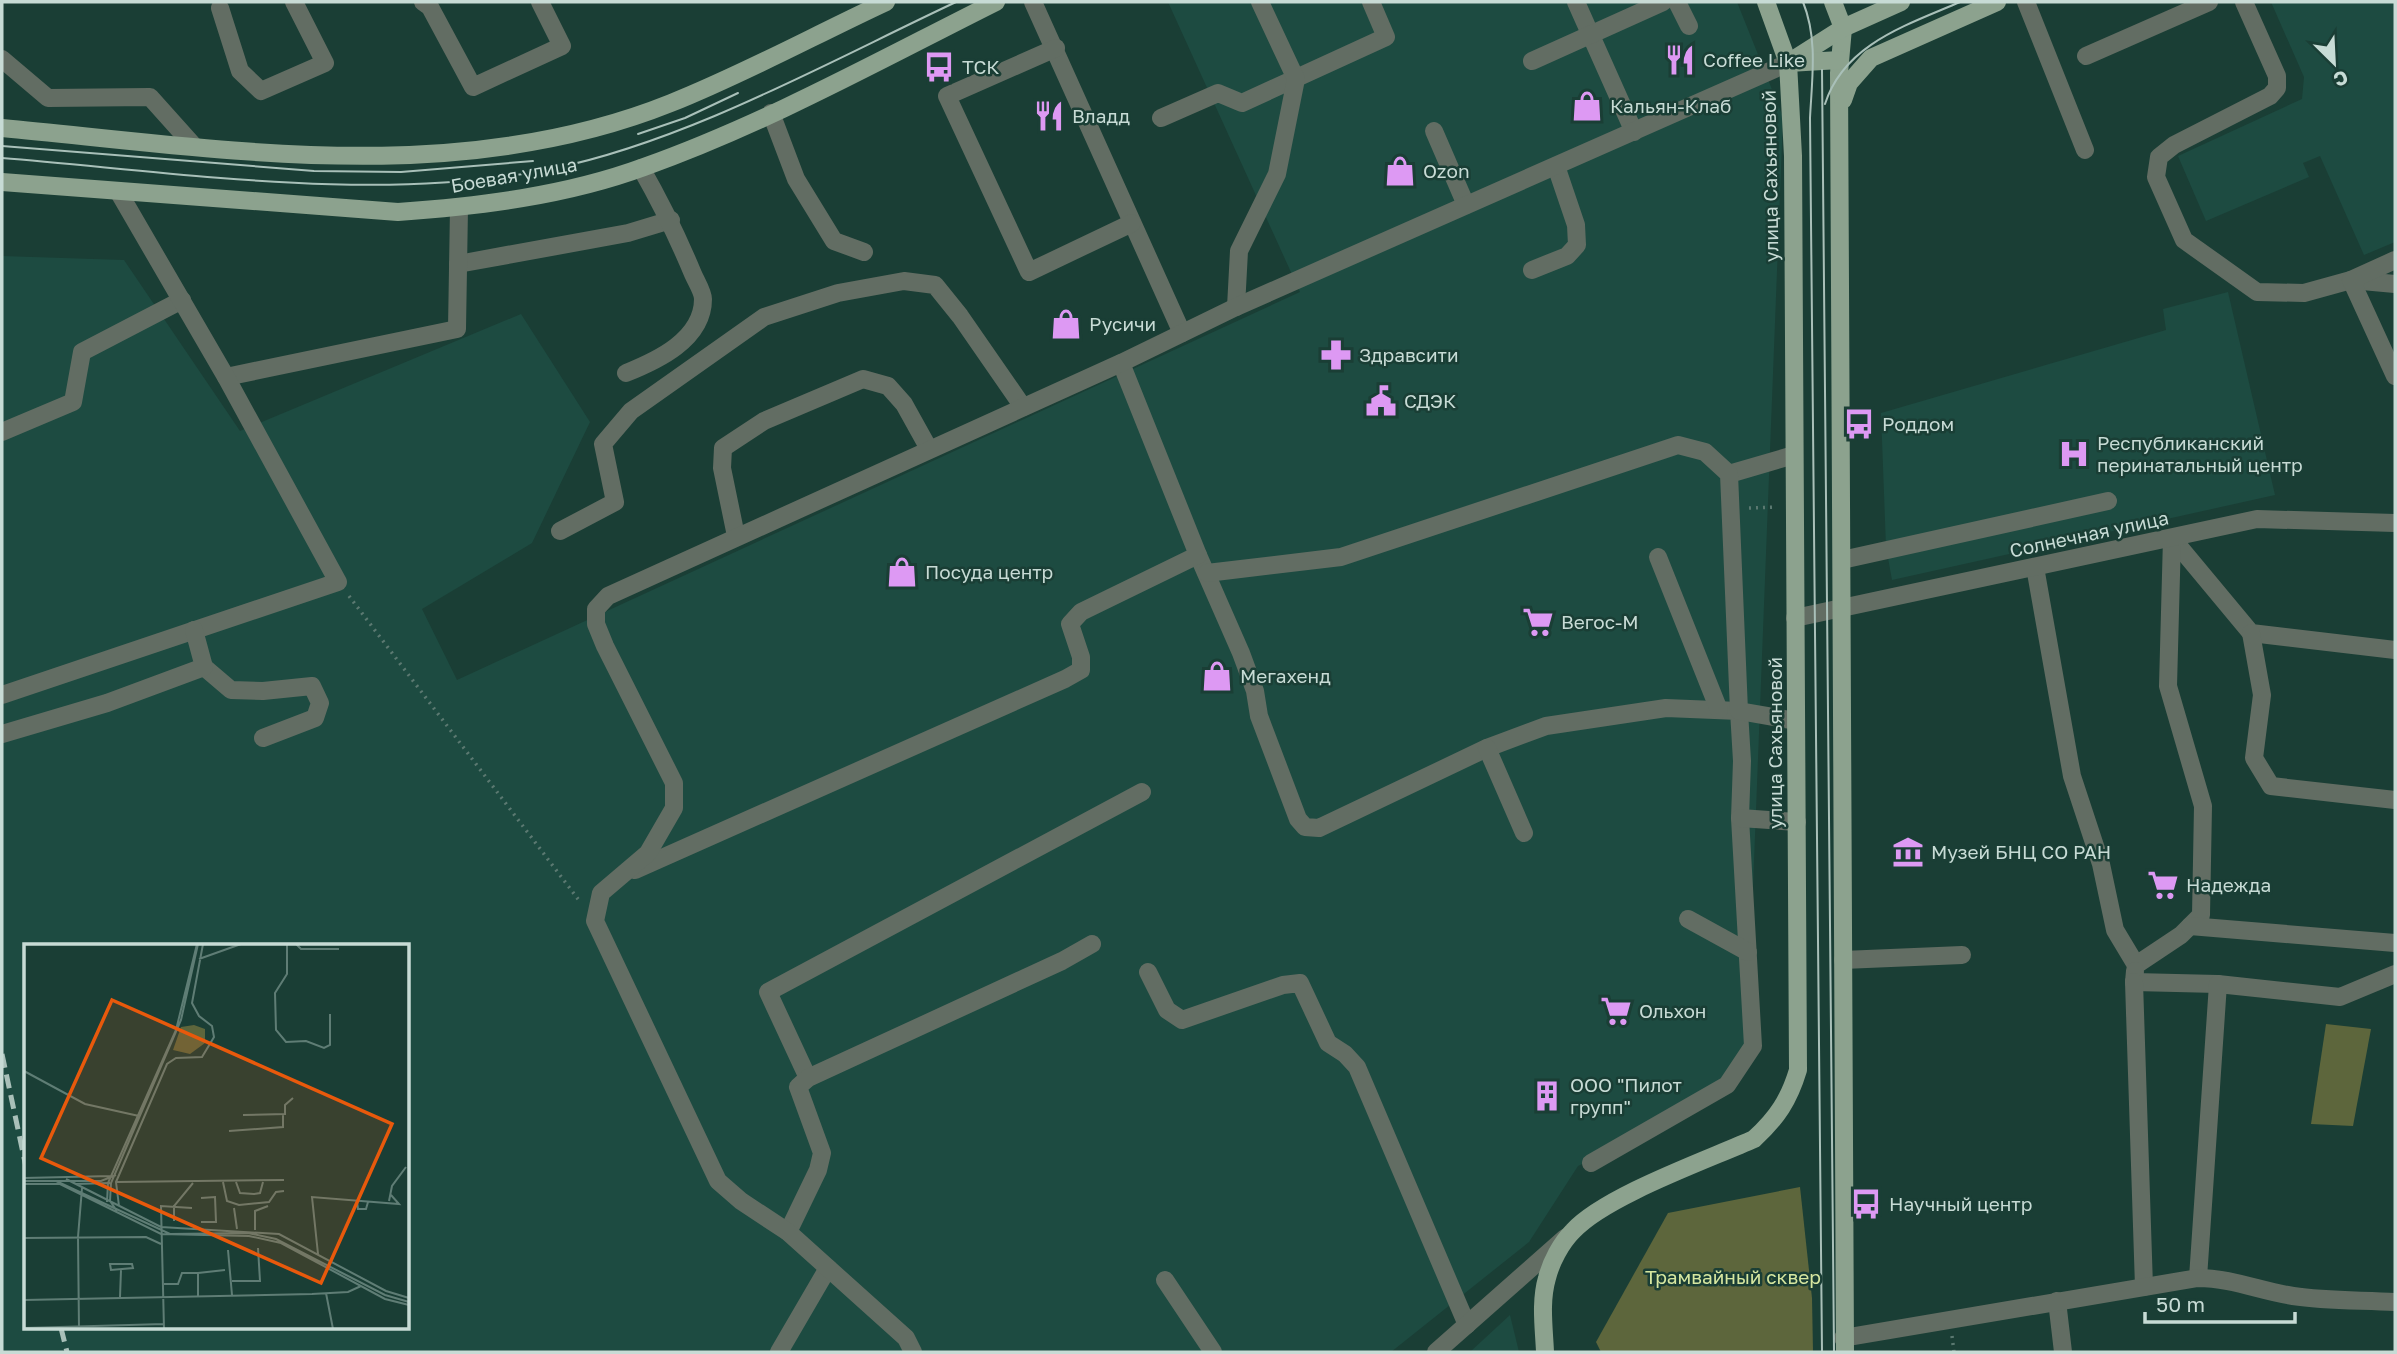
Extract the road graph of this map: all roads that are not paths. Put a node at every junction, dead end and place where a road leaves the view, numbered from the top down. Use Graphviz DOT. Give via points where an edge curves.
graph roads {
  1 [pos="295,2"];
  2 [pos="423,2"];
  3 [pos="540,2"];
  4 [pos="886,2"];
  5 [pos="996,2"];
  6 [pos="1033,2"];
  7 [pos="1260,2"];
  8 [pos="1371,2"];
  9 [pos="1576,2"];
  10 [pos="1663,2"];
  11 [pos="1677,2"];
  12 [pos="1766,2"];
  13 [pos="1833,2"];
  14 [pos="1901,2"];
  15 [pos="1997,2"];
  16 [pos="2026,2"];
  17 [pos="2209,2"];
  18 [pos="2245,2"];
  19 [pos="220,8"];
  20 [pos="1689,26"];
  21 [pos="1843,28"];
  22 [pos="1591,35"];
  23 [pos="1056,48"];
  24 [pos="2086,56"];
  25 [pos="2,60"];
  26 [pos="1840,60"];
  27 [pos="1532,61"];
  28 [pos="1788,63"];
  29 [pos="1296,79"];
  30 [pos="1841,107"];
  31 [pos="771,113"];
  32 [pos="1161,118"];
  33 [pos="2,128"];
  34 [pos="1434,131"];
  35 [pos="1634,132"];
  36 [pos="192,145"];
  37 [pos="2085,150"];
  38 [pos="1556,166"];
  39 [pos="641,168"];
  40 [pos="2,182"];
  41 [pos="118,191"];
  42 [pos="1466,205"];
  43 [pos="459,208"];
  44 [pos="671,220"];
  45 [pos="1132,223"];
  46 [pos="864,251"];
  47 [pos="2395,260"];
  48 [pos="458,264"];
  49 [pos="1532,270"];
  50 [pos="2351,280"];
  51 [pos="2395,284"];
  52 [pos="182,300"];
  53 [pos="1236,307"];
  54 [pos="1182,333"];
  55 [pos="1121,363"];
  56 [pos="626,373"];
  57 [pos="2395,376"];
  58 [pos="226,377"];
  59 [pos="1023,407"];
  60 [pos="2,432"];
  61 [pos="929,449"];
  62 [pos="1794,456"];
  63 [pos="1729,474"];
  64 [pos="2108,501"];
  65 [pos="2395,523"];
  66 [pos="560,531"];
  67 [pos="736,536"];
  68 [pos="2172,538"];
  69 [pos="1198,555"];
  70 [pos="1658,557"];
  71 [pos="1842,560"];
  72 [pos="2035,567"];
  73 [pos="1207,573"];
  74 [pos="1842,608"];
  75 [pos="1795,618"];
  76 [pos="194,630"];
  77 [pos="2251,633"];
  78 [pos="2395,650"];
  79 [pos="204,667"];
  80 [pos="4,690"];
  81 [pos="1719,710"];
  82 [pos="1739,711"];
  83 [pos="1796,721"];
  84 [pos="2,734"];
  85 [pos="263,738"];
  86 [pos="1487,748"];
  87 [pos="1142,792"];
  88 [pos="2395,800"];
  89 [pos="1740,818"];
  90 [pos="1797,822"];
  91 [pos="1524,834"];
  92 [pos="628,873"];
  93 [pos="1688,919"];
  94 [pos="2190,926"];
  95 [pos="2395,943"];
  96 [pos="1092,944"];
  97 [pos="1748,951"];
  98 [pos="1962,955"];
  99 [pos="1843,960"];
  100 [pos="1147,972"];
  101 [pos="2135,974"];
  102 [pos="2395,974"];
  103 [pos="2218,984"];
  104 [pos="808,1078"];
  105 [pos="1591,1163"];
  106 [pos="1572,1231"];
  107 [pos="788,1232"];
  108 [pos="828,1268"];
  109 [pos="2198,1278"];
  110 [pos="1166,1280"];
  111 [pos="2144,1287"];
  112 [pos="2057,1301"];
  113 [pos="2395,1302"];
  114 [pos="1462,1329"];
  115 [pos="1844,1345"];
  116 [pos="779,1352"];
  117 [pos="913,1352"];
  118 [pos="1213,1352"];
  119 [pos="1436,1352"];
  120 [pos="1461,1352"];
  121 [pos="1545,1352"];
  122 [pos="2063,1352"];
  1 -- 19 [label="street" via="325,63 261,91 240,71"];
  2 -- 3 [label="street" via="473,87 562,46"];
  4 -- 36 [label="main road, Боевая улица" via="670,104 581,131 495,149 414,157 337,157"];
  5 -- 31 [label="main road, Боевая улица"];
  6 -- 23 [label="street"];
  7 -- 29 [label="street"];
  8 -- 29 [label="street" via="1386,37"];
  9 -- 22 [label="street"];
  10 -- 22 [label="street"];
  11 -- 20 [label="street"];
  12 -- 28 [label="main road, улица Сахьяновой"];
  13 -- 21 [label="main road"];
  14 -- 21 [label="main road"];
  15 -- 30 [label="main road" via="1871,58 1849,83"];
  16 -- 37 [label="street"];
  17 -- 24 [label="street"];
  18 -- 50 [label="street" via="2277,76 2277,88 2270,96 2174,145 2160,157 2156,177 2184,240 2257,292 2304,293"];
  21 -- 26 [label="main road"];
  21 -- 28 [label="main road"];
  22 -- 27 [label="street"];
  22 -- 35 [label="street"];
  23 -- 45 [label="street"];
  23 -- 45 [label="street" via="947,96 1029,272"];
  25 -- 36 [label="street" via="48,98 150,97"];
  26 -- 28 [label="main road"];
  26 -- 30 [label="main road"];
  28 -- 35 [label="street"];
  28 -- 62 [label="main road, улица Сахьяновой" via="1793,156"];
  29 -- 32 [label="street" via="1242,103 1218,93"];
  29 -- 53 [label="street" via="1277,174 1239,251"];
  30 -- 71 [label="main road"];
  31 -- 39 [label="main road, Боевая улица"];
  31 -- 46 [label="street" via="796,178 834,241"];
  33 -- 36 [label="main road, Боевая улица"];
  34 -- 42 [label="street"];
  35 -- 38 [label="street"];
  38 -- 42 [label="street"];
  38 -- 49 [label="street" via="1576,225 1577,245 1567,256"];
  39 -- 43 [label="main road, Боевая улица" via="553,193"];
  39 -- 44 [label="street"];
  40 -- 41 [label="main road, Боевая улица"];
  41 -- 43 [label="main road, Боевая улица" via="398,212"];
  41 -- 52 [label="street"];
  42 -- 53 [label="street"];
  43 -- 48 [label="street"];
  44 -- 48 [label="street" via="628,233"];
  44 -- 56 [label="street" via="704,298 698,319 662,358"];
  45 -- 54 [label="street"];
  47 -- 50 [label="street"];
  48 -- 58 [label="street" via="457,329"];
  50 -- 51 [label="street"];
  50 -- 57 [label="street"];
  52 -- 58 [label="street"];
  52 -- 60 [label="street" via="82,352 73,402"];
  53 -- 54 [label="street"];
  54 -- 55 [label="street"];
  55 -- 59 [label="street"];
  55 -- 69 [label="street"];
  58 -- 76 [label="street" via="338,582"];
  59 -- 61 [label="street"];
  59 -- 66 [label="street" via="935,285 904,281 838,293 764,317 631,411 603,444 615,502"];
  61 -- 67 [label="street"];
  61 -- 67 [label="street" via="904,404 888,386 863,379 764,421 723,448 722,468"];
  62 -- 63 [label="street"];
  62 -- 75 [label="main road, улица Сахьяновой"];
  63 -- 73 [label="street" via="1705,452 1678,445 1341,557"];
  63 -- 82 [label="street"];
  64 -- 71 [label="street"];
  65 -- 68 [label="street, Солнечная улица" via="2257,519"];
  67 -- 92 [label="street" via="608,596 596,609 596,624 605,646 674,783 674,808 648,853"];
  68 -- 72 [label="street, Солнечная улица"];
  68 -- 77 [label="street"];
  68 -- 94 [label="street" via="2168,686 2203,807 2201,915"];
  69 -- 73 [label="street"];
  69 -- 92 [label="street" via="1081,612 1070,624 1081,670 1065,679"];
  70 -- 81 [label="street"];
  71 -- 74 [label="main road"];
  72 -- 74 [label="street, Солнечная улица"];
  72 -- 101 [label="street" via="2071,776 2101,864 2115,930"];
  73 -- 86 [label="street" via="1246,665 1259,716 1298,819 1306,827 1319,828"];
  74 -- 75 [label="street, Солнечная улица"];
  74 -- 99 [label="main road"];
  75 -- 83 [label="main road, улица Сахьяновой"];
  76 -- 79 [label="street"];
  76 -- 80 [label="street"];
  77 -- 78 [label="street"];
  77 -- 88 [label="street" via="2262,695 2253,758 2271,786"];
  79 -- 84 [label="street" via="107,703"];
  79 -- 85 [label="street" via="231,690 312,686 320,703 315,718"];
  81 -- 82 [label="street"];
  81 -- 86 [label="street" via="1666,709 1546,726"];
  82 -- 83 [label="street"];
  82 -- 89 [label="street"];
  83 -- 90 [label="main road, улица Сахьяновой"];
  86 -- 91 [label="street"];
  87 -- 104 [label="street" via="768,992"];
  89 -- 90 [label="street"];
  89 -- 97 [label="street"];
  90 -- 106 [label="main road, улица Сахьяновой" via="1798,1070 1790,1099 1754,1139 1602,1207"];
  92 -- 107 [label="street" via="601,893 595,921 718,1181"];
  93 -- 97 [label="street"];
  94 -- 95 [label="street"];
  94 -- 101 [label="street"];
  96 -- 104 [label="street"];
  97 -- 105 [label="street" via="1753,1046 1739,1070 1727,1085"];
  98 -- 99 [label="street"];
  99 -- 115 [label="main road"];
  100 -- 114 [label="street" via="1167,1010 1182,1020 1300,983 1328,1043 1357,1067"];
  101 -- 103 [label="street"];
  101 -- 111 [label="street"];
  102 -- 103 [label="street" via="2340,997"];
  103 -- 109 [label="street"];
  104 -- 107 [label="street" via="798,1087 800,1099 822,1153"];
  106 -- 114 [label="street"];
  106 -- 121 [label="main road, улица Сахьяновой" via="1555,1256 1547,1279"];
  107 -- 108 [label="street"];
  108 -- 116 [label="street"];
  108 -- 117 [label="street" via="906,1338"];
  109 -- 111 [label="street"];
  109 -- 113 [label="street" via="2222,1278 2297,1296"];
  110 -- 118 [label="street"];
  111 -- 112 [label="street"];
  112 -- 115 [label="street"];
  112 -- 122 [label="street"];
  114 -- 119 [label="street"];
  114 -- 120 [label="street"];
}
